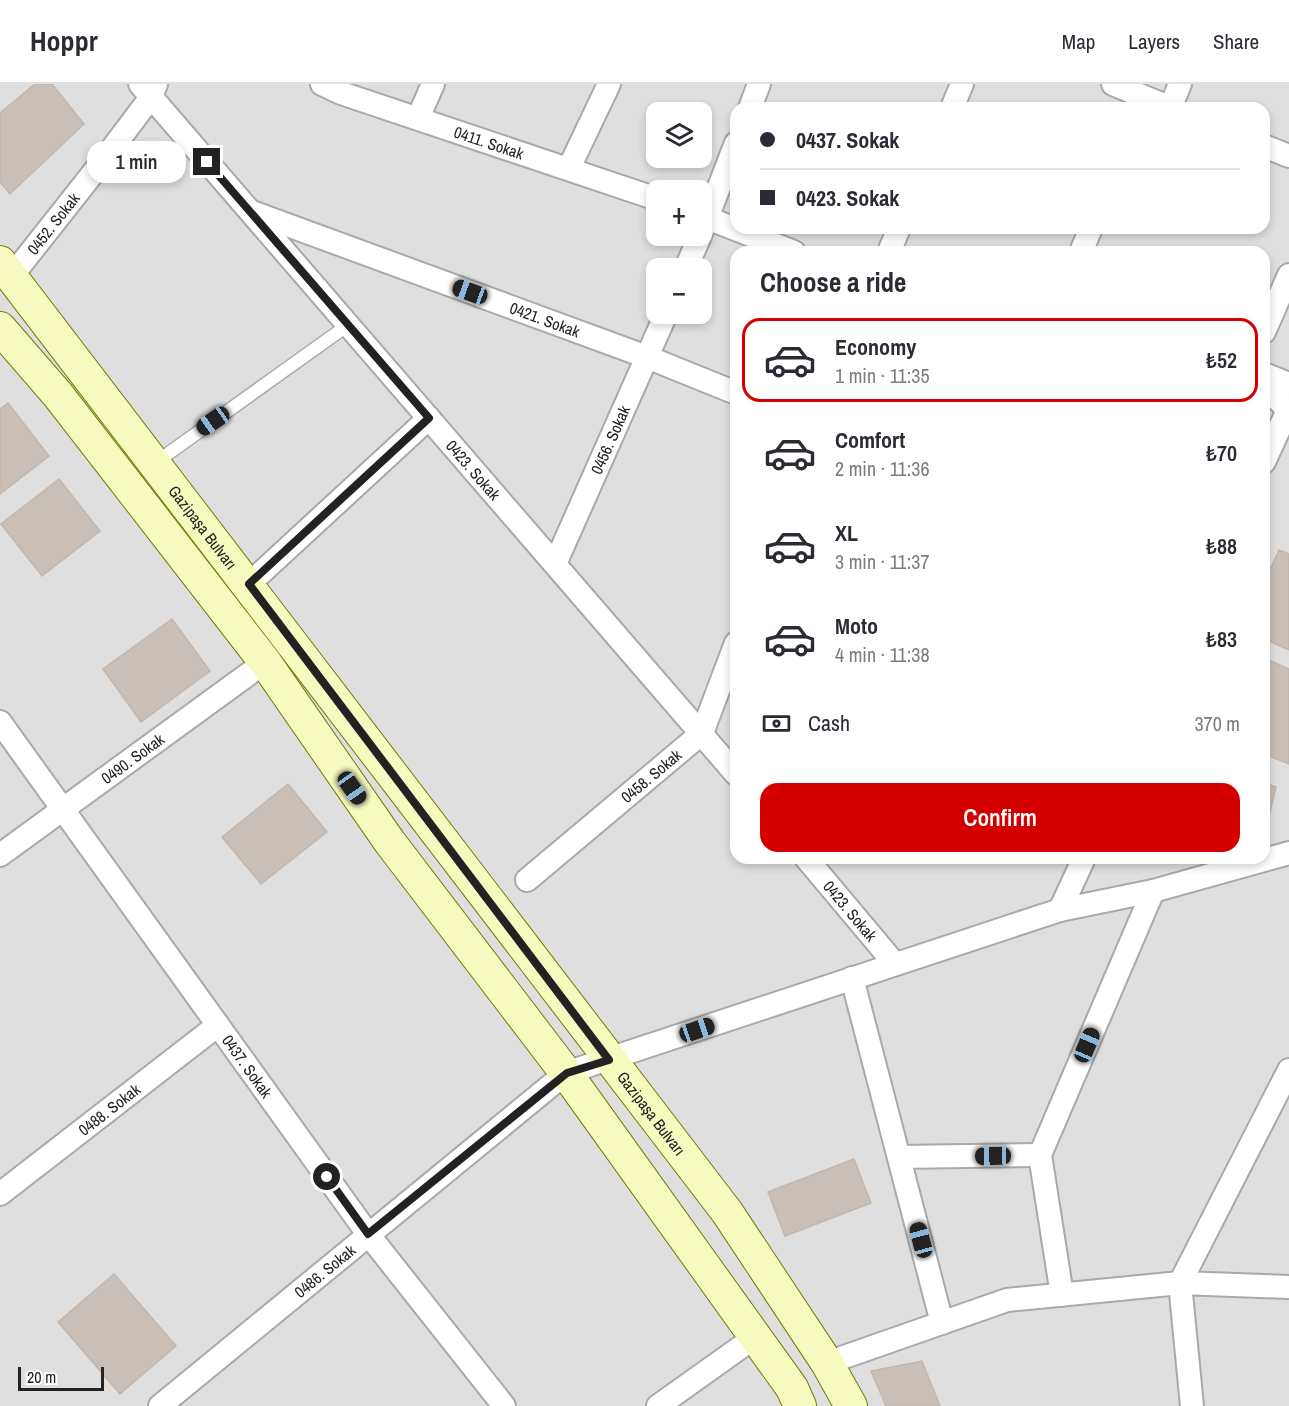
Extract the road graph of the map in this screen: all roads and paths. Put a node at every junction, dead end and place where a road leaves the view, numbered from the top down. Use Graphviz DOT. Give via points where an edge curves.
graph roads {
  1 [pos="322,84"];
  2 [pos="433,84"];
  3 [pos="609,84"];
  4 [pos="759,84"];
  5 [pos="962,84"];
  6 [pos="1113,84"];
  7 [pos="1180,84"];
  8 [pos="149,88"];
  9 [pos="752,102"];
  10 [pos="954,102"];
  11 [pos="1142,102"];
  12 [pos="1173,102"];
  13 [pos="418,118"];
  14 [pos="1270,148"];
  15 [pos="1289,156"];
  16 [pos="730,157"];
  17 [pos="569,168"];
  18 [pos="646,195"];
  19 [pos="712,202"];
  20 [pos="250,211"];
  21 [pos="712,228"];
  22 [pos="730,233"];
  23 [pos="733,234"];
  24 [pos="774,246"];
  25 [pos="6,269"];
  26 [pos="1289,275"];
  27 [pos="1270,318"];
  28 [pos="662,324"];
  29 [pos="348,325"];
  30 [pos="0,328"];
  31 [pos="647,357"];
  32 [pos="1270,376"];
  33 [pos="1289,384"];
  34 [pos="730,391"];
  35 [pos="1270,392"];
  36 [pos="429,418"];
  37 [pos="1270,449"];
  38 [pos="155,463"];
  39 [pos="555,564"];
  40 [pos="249,584"];
  41 [pos="730,660"];
  42 [pos="265,662"];
  43 [pos="0,722"];
  44 [pos="702,734"];
  45 [pos="730,767"];
  46 [pos="63,809"];
  47 [pos="1289,854"];
  48 [pos="0,855"];
  49 [pos="1270,859"];
  50 [pos="818,864"];
  51 [pos="1081,864"];
  52 [pos="1252,864"];
  53 [pos="527,880"];
  54 [pos="1153,891"];
  55 [pos="1060,910"];
  56 [pos="895,964"];
  57 [pos="852,978"];
  58 [pos="218,1025"];
  59 [pos="609,1060"];
  60 [pos="1289,1070"];
  61 [pos="567,1073"];
  62 [pos="1280,1106"];
  63 [pos="1040,1155"];
  64 [pos="899,1157"];
  65 [pos="0,1194"];
  66 [pos="368,1234"];
  67 [pos="1180,1283"];
  68 [pos="1289,1287"];
  69 [pos="1062,1295"];
  70 [pos="942,1323"];
  71 [pos="755,1337"];
  72 [pos="826,1363"];
  73 [pos="160,1406"];
  74 [pos="504,1406"];
  75 [pos="658,1406"];
  76 [pos="800,1406"];
  77 [pos="851,1406"];
  78 [pos="1192,1406"];
  1 -- 13 [label="street, 0411. Sokak"];
  2 -- 13 [label="street"];
  3 -- 17 [label="street"];
  4 -- 9 [label="street"];
  5 -- 10 [label="street"];
  6 -- 11 [label="street"];
  7 -- 12 [label="street"];
  8 -- 20 [label="street, 0423. Sokak"];
  8 -- 25 [label="street, 0452. Sokak"];
  13 -- 17 [label="street, 0411. Sokak"];
  14 -- 15 [label="street"];
  16 -- 19 [label="street"];
  17 -- 18 [label="street, 0411. Sokak"];
  20 -- 29 [label="street, 0423. Sokak"];
  20 -- 31 [label="street, 0421. Sokak"];
  21 -- 22 [label="street"];
  23 -- 24 [label="street"];
  25 -- 38 [label="main road, Gazipaşa Bulvarı"];
  26 -- 27 [label="street"];
  28 -- 31 [label="street, 0456. Sokak"];
  29 -- 36 [label="street, 0423. Sokak"];
  29 -- 38 [label="lane"];
  30 -- 42 [label="main road" via="58,395"];
  31 -- 34 [label="street, 0421. Sokak"];
  31 -- 39 [label="street, 0456. Sokak"];
  32 -- 33 [label="street"];
  35 -- 37 [label="street" via="1288,411"];
  36 -- 39 [label="street, 0423. Sokak"];
  36 -- 40 [label="street"];
  38 -- 40 [label="main road, Gazipaşa Bulvarı"];
  39 -- 44 [label="street, 0423. Sokak"];
  40 -- 59 [label="main road, Gazipaşa Bulvarı"];
  41 -- 44 [label="street, 0458. Sokak"];
  42 -- 46 [label="street, 0490. Sokak"];
  42 -- 61 [label="main road" via="389,841"];
  43 -- 46 [label="street, 0437. Sokak"];
  44 -- 45 [label="street, 0423. Sokak"];
  44 -- 53 [label="street, 0458. Sokak"];
  46 -- 48 [label="street, 0490. Sokak"];
  46 -- 58 [label="street, 0437. Sokak"];
  47 -- 49 [label="street, 0486. Sokak"];
  50 -- 56 [label="street, 0423. Sokak"];
  51 -- 55 [label="street"];
  52 -- 54 [label="street, 0486. Sokak"];
  54 -- 55 [label="street, 0486. Sokak"];
  54 -- 63 [label="street"];
  55 -- 56 [label="street, 0486. Sokak"];
  56 -- 57 [label="street, 0486. Sokak"];
  57 -- 59 [label="street, 0486. Sokak"];
  57 -- 64 [label="street"];
  58 -- 65 [label="street, 0488. Sokak"];
  58 -- 66 [label="street, 0437. Sokak"];
  59 -- 61 [label="street, 0486. Sokak"];
  59 -- 72 [label="main road, Gazipaşa Bulvarı" via="727,1212"];
  60 -- 62 [label="street"];
  61 -- 66 [label="street, 0486. Sokak"];
  61 -- 71 [label="main road"];
  62 -- 67 [label="street"];
  63 -- 64 [label="street"];
  63 -- 69 [label="street"];
  64 -- 70 [label="street"];
  66 -- 73 [label="street, 0486. Sokak"];
  66 -- 74 [label="street, 0437. Sokak"];
  67 -- 68 [label="street"];
  67 -- 69 [label="street"];
  67 -- 78 [label="street"];
  69 -- 70 [label="street" via="1007,1300"];
  70 -- 72 [label="street"];
  71 -- 75 [label="street"];
  71 -- 76 [label="main road" via="792,1388"];
  72 -- 77 [label="main road, Gazipaşa Bulvarı"];
}
